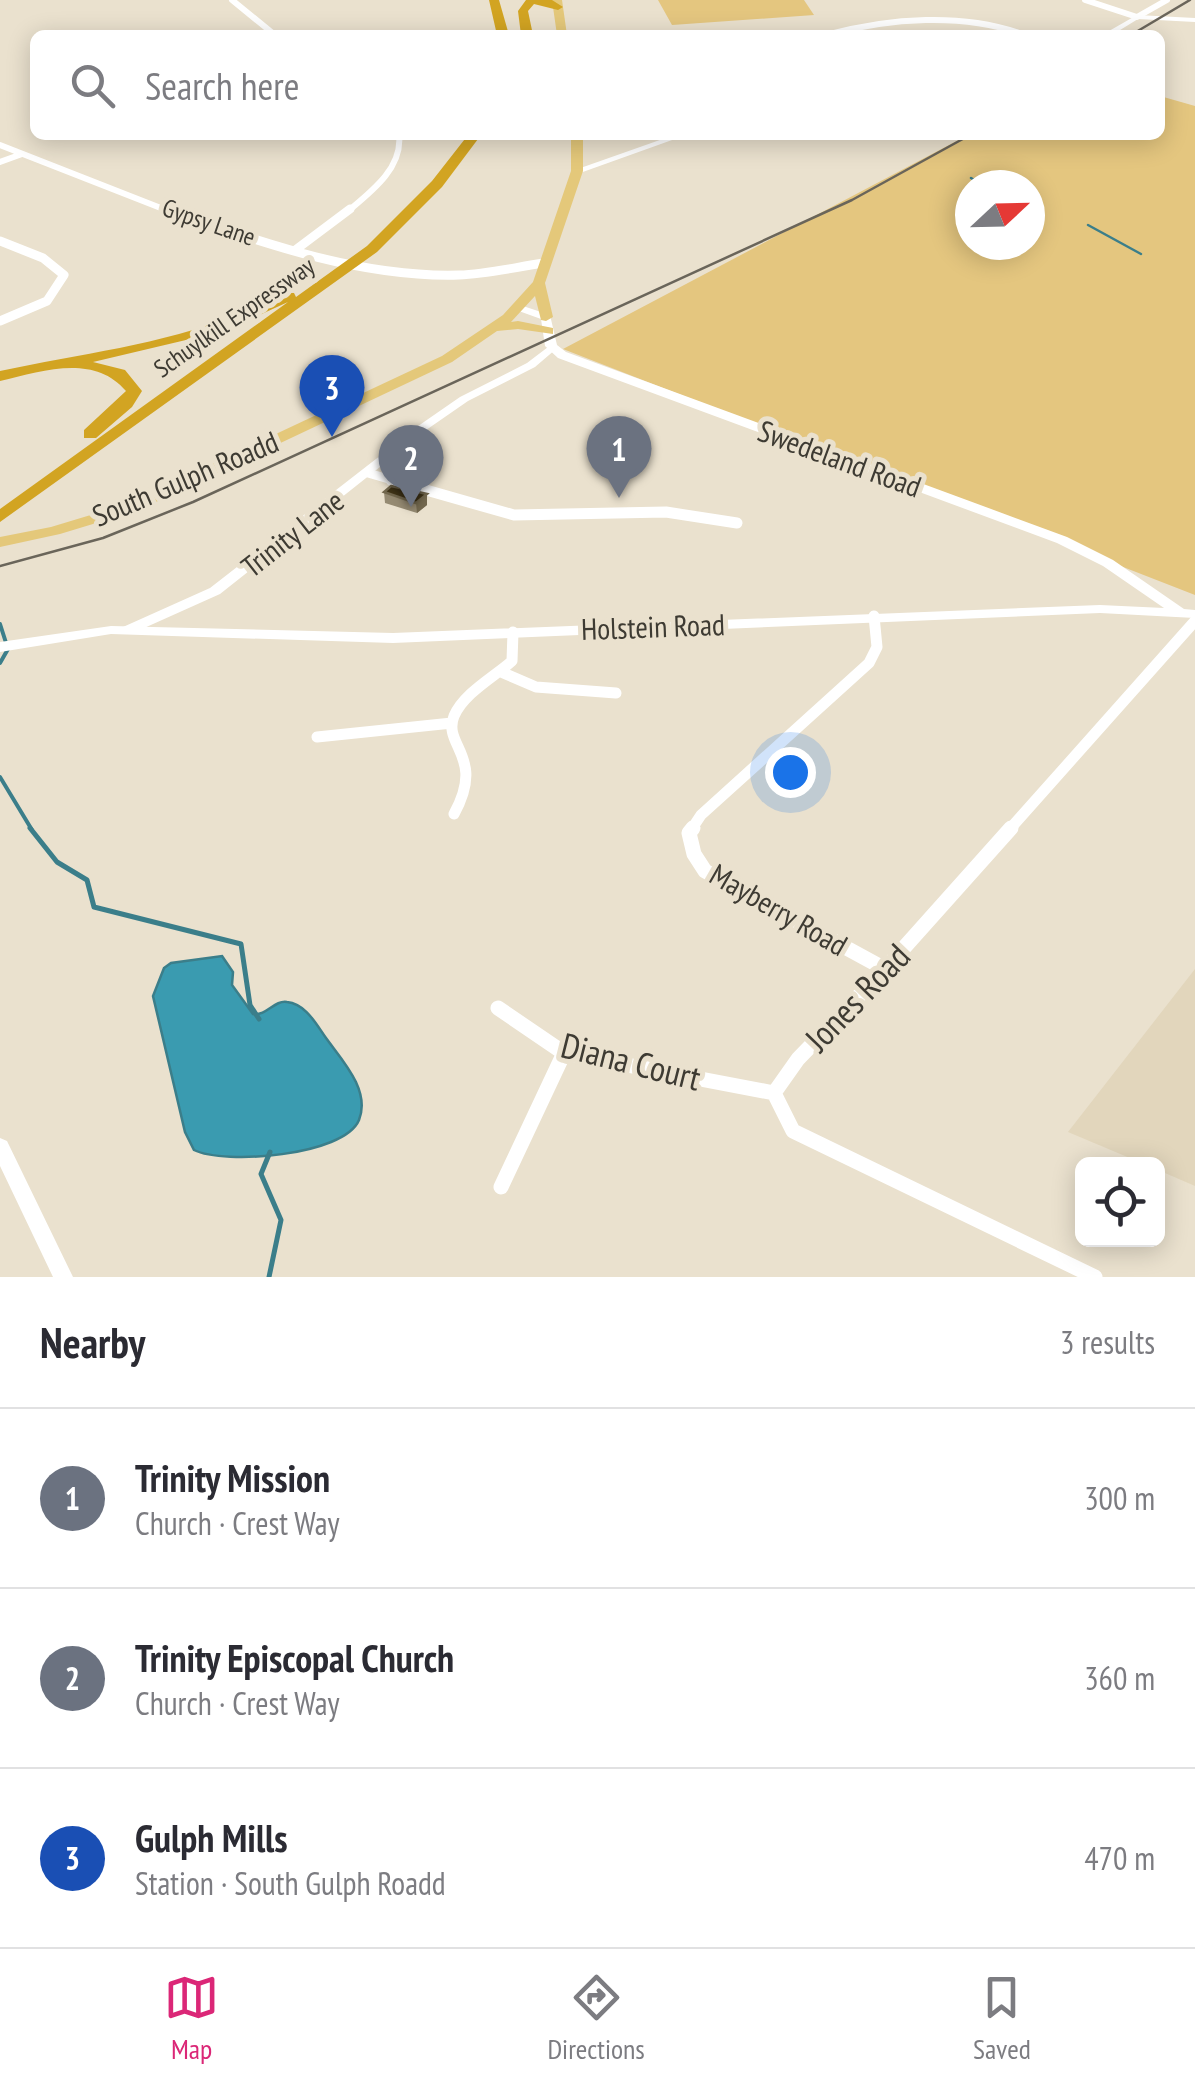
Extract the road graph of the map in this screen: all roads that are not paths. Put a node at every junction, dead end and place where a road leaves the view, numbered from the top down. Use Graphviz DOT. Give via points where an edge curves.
graph roads {
  1 [pos="232,0"];
  2 [pos="485,0"];
  3 [pos="494,0"];
  4 [pos="531,0"];
  5 [pos="1085,0"];
  6 [pos="1167,0"];
  7 [pos="558,4"];
  8 [pos="1137,17"];
  9 [pos="1195,20"];
  10 [pos="269,30"];
  11 [pos="491,30"];
  12 [pos="502,30"];
  13 [pos="526,30"];
  14 [pos="561,30"];
  15 [pos="845,30"];
  16 [pos="1012,30"];
  17 [pos="1115,30"];
  18 [pos="401,140"];
  19 [pos="457,140"];
  20 [pos="471,140"];
  21 [pos="577,140"];
  22 [pos="668,140"];
  23 [pos="0,144"];
  24 [pos="22,154"];
  25 [pos="0,162"];
  26 [pos="577,172"];
  27 [pos="0,241"];
  28 [pos="294,251"];
  29 [pos="331,263"];
  30 [pos="544,263"];
  31 [pos="539,284"];
  32 [pos="520,308"];
  33 [pos="0,321"];
  34 [pos="494,329"];
  35 [pos="549,334"];
  36 [pos="574,359"];
  37 [pos="531,365"];
  38 [pos="0,378"];
  39 [pos="42,473"];
  40 [pos="368,473"];
  41 [pos="0,504"];
  42 [pos="0,517"];
  43 [pos="737,523"];
  44 [pos="0,542"];
  45 [pos="1178,611"];
  46 [pos="1195,614"];
  47 [pos="874,616"];
  48 [pos="1195,621"];
  49 [pos="128,630"];
  50 [pos="513,632"];
  51 [pos="0,647"];
  52 [pos="501,672"];
  53 [pos="616,693"];
  54 [pos="452,723"];
  55 [pos="317,737"];
  56 [pos="454,814"];
  57 [pos="885,969"];
  58 [pos="498,1008"];
  59 [pos="564,1052"];
  60 [pos="774,1094"];
  61 [pos="0,1146"];
  62 [pos="501,1186"];
  63 [pos="63,1277"];
  64 [pos="1095,1277"];
  1 -- 10 [label="street"];
  2 -- 11 [label="highway"];
  3 -- 12 [label="highway"];
  4 -- 7 [label="highway"];
  4 -- 13 [label="highway" via="523,11"];
  5 -- 8 [label="street"];
  6 -- 8 [label="street"];
  7 -- 14 [label="main road"];
  8 -- 9 [label="street"];
  8 -- 17 [label="street"];
  15 -- 16 [label="street" via="910,22"];
  18 -- 28 [label="street" via="400,158 352,209"];
  19 -- 29 [label="highway, Schuylkill Expressway" via="367,241"];
  20 -- 42 [label="highway, Schuylkill Expressway" via="372,248"];
  21 -- 26 [label="main road"];
  22 -- 26 [label="street"];
  23 -- 24 [label="street, Gypsy Lane"];
  24 -- 25 [label="street"];
  24 -- 28 [label="street, Gypsy Lane"];
  26 -- 30 [label="main road"];
  27 -- 33 [label="street" via="43,258 64,275 44,304"];
  28 -- 29 [label="street, Gypsy Lane"];
  29 -- 30 [label="street, Gypsy Lane" via="458,275"];
  29 -- 38 [label="highway" via="286,298 218,331"];
  29 -- 39 [label="highway, Schuylkill Expressway"];
  30 -- 31 [label="main road"];
  31 -- 32 [label="main road, South Gulph Roadd"];
  31 -- 35 [label="main road"];
  32 -- 34 [label="main road, South Gulph Roadd"];
  32 -- 35 [label="main road, Swedeland Road"];
  34 -- 35 [label="main road" via="518,325"];
  34 -- 44 [label="main road, South Gulph Roadd" via="447,359 133,507"];
  35 -- 36 [label="main road, Swedeland Road"];
  35 -- 37 [label="street, Trinity Lane"];
  36 -- 37 [label="street"];
  36 -- 45 [label="main road, Swedeland Road" via="1062,540 1108,562"];
  37 -- 40 [label="street, Trinity Lane" via="464,399"];
  38 -- 39 [label="highway" via="82,364 101,366 134,391"];
  39 -- 41 [label="highway, Schuylkill Expressway"];
  40 -- 43 [label="street" via="514,515 666,512"];
  40 -- 49 [label="street, Trinity Lane" via="215,590"];
  45 -- 46 [label="main road, Swedeland Road"];
  45 -- 47 [label="main road, Holstein Road"];
  47 -- 50 [label="main road, Holstein Road"];
  47 -- 57 [label="street, Mayberry Road" via="877,646 870,663 701,815 690,834 705,871"];
  48 -- 57 [label="street, Jones Road"];
  49 -- 50 [label="main road, Holstein Road" via="393,638"];
  49 -- 51 [label="main road, Trinity Lane"];
  50 -- 52 [label="street" via="512,661"];
  52 -- 53 [label="street" via="536,686"];
  52 -- 54 [label="street" via="466,700"];
  54 -- 55 [label="street"];
  54 -- 56 [label="street" via="472,778"];
  57 -- 60 [label="street, Jones Road" via="798,1059"];
  58 -- 59 [label="street, Diana Court"];
  59 -- 60 [label="street, Diana Court"];
  59 -- 62 [label="street"];
  60 -- 64 [label="street" via="793,1131"];
  61 -- 63 [label="street"];
}
